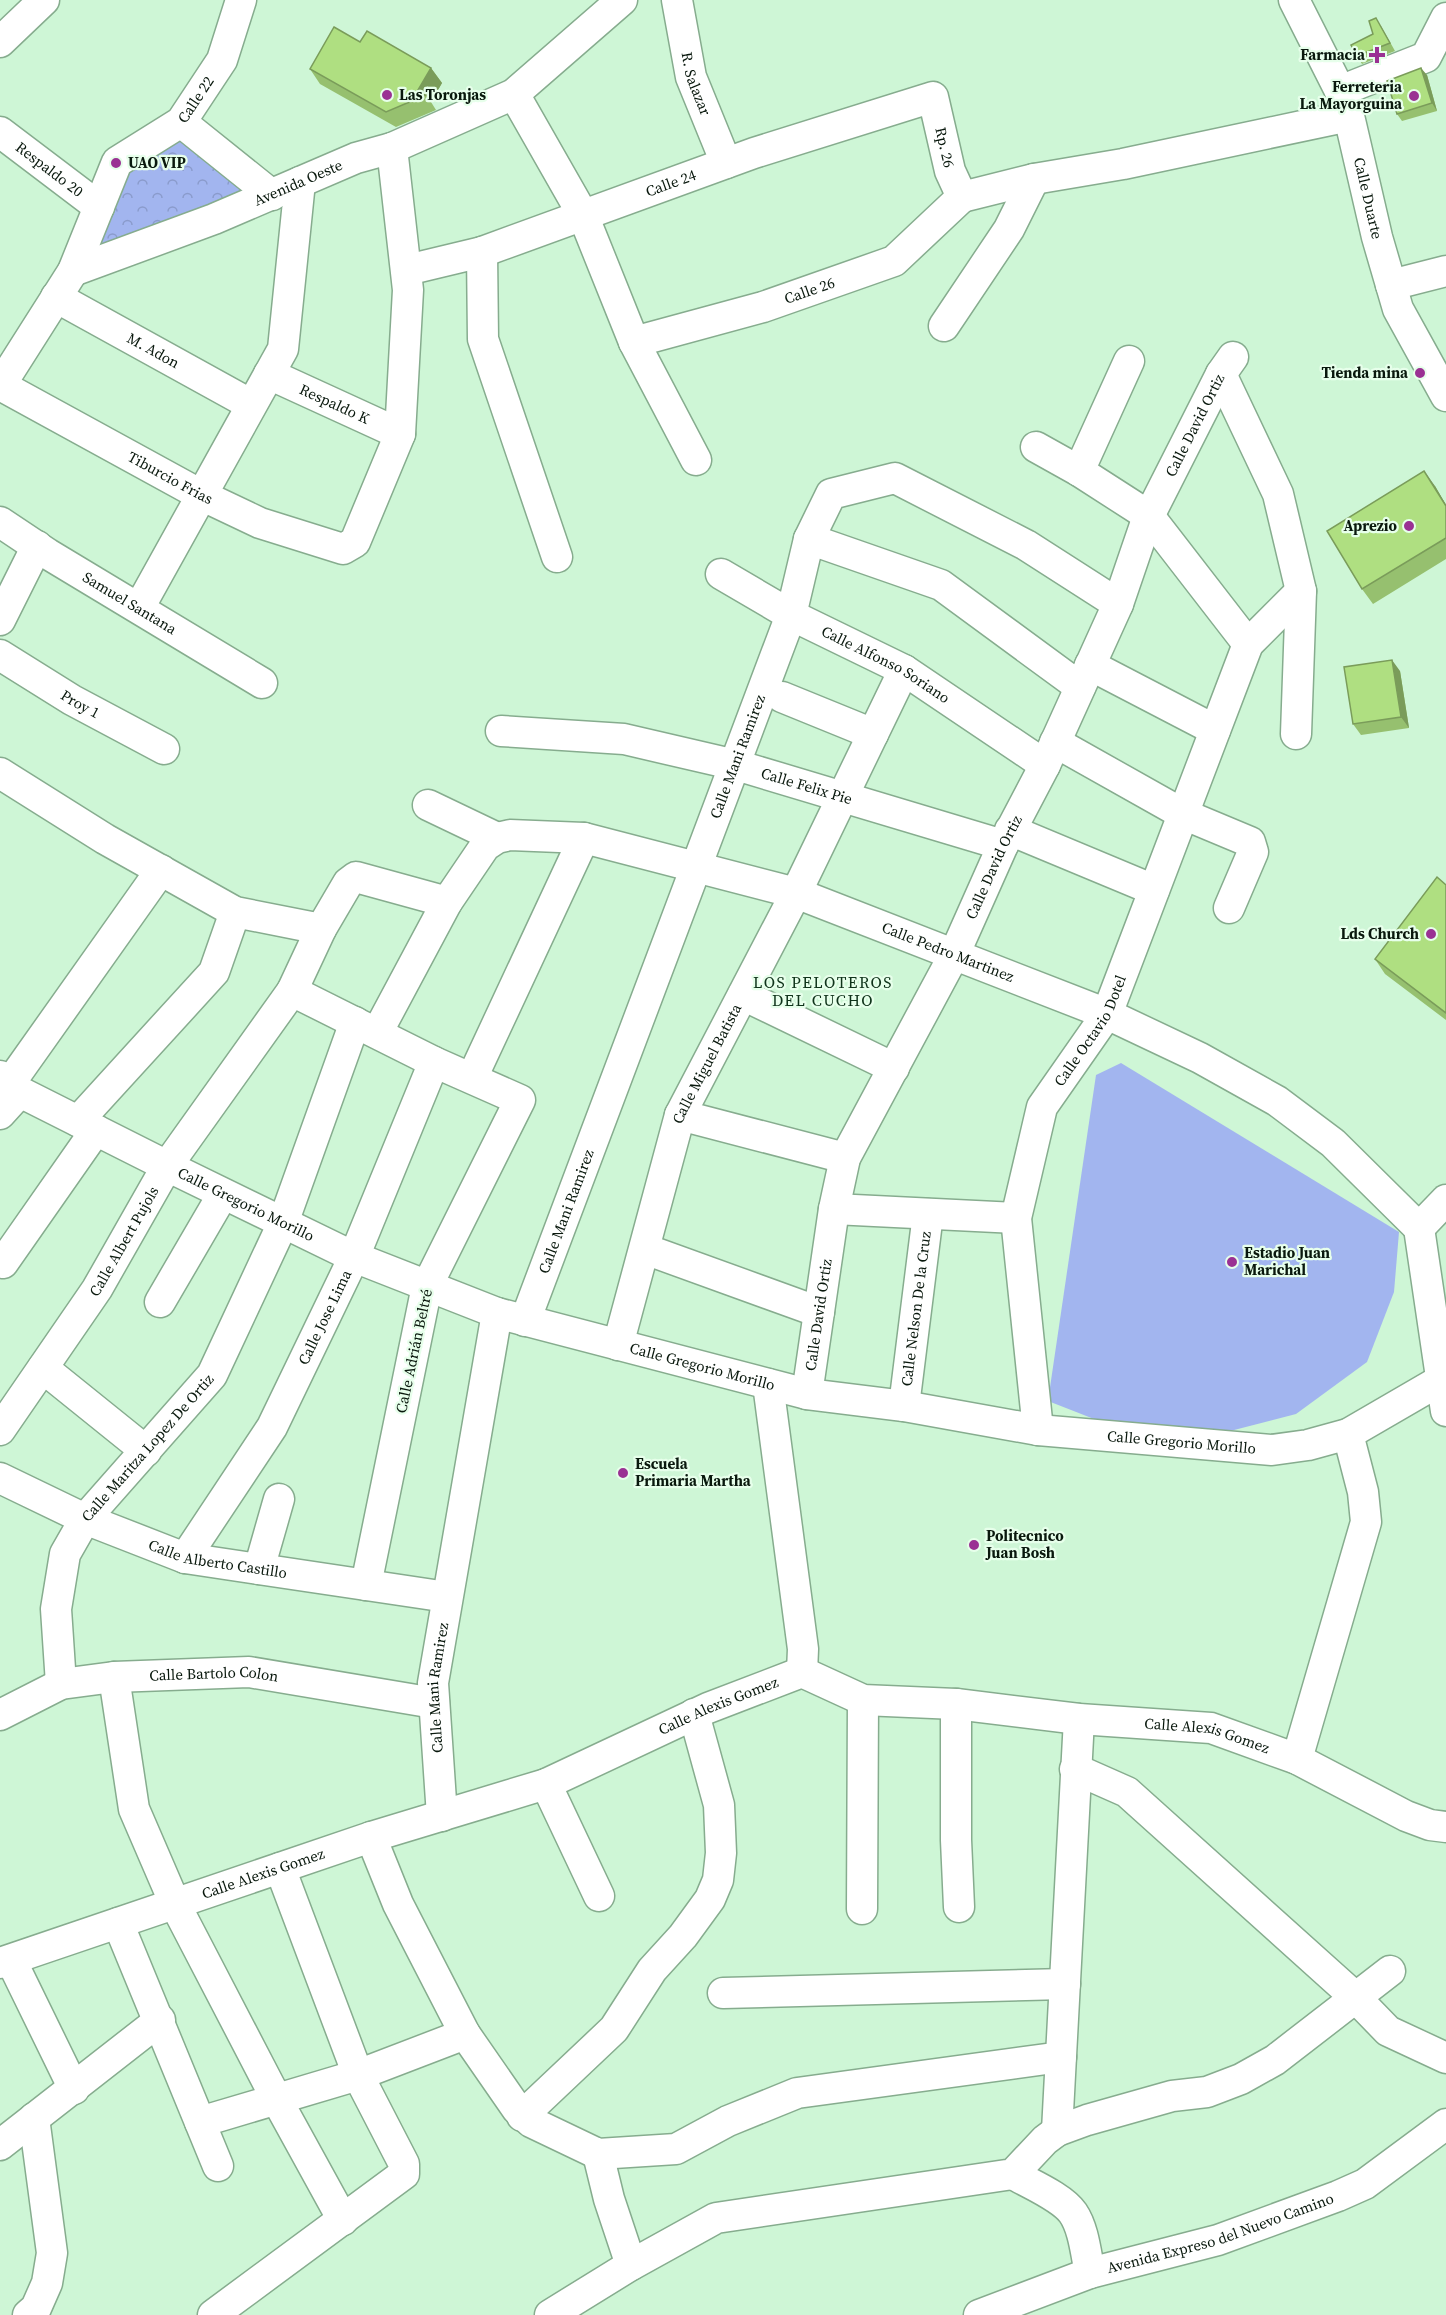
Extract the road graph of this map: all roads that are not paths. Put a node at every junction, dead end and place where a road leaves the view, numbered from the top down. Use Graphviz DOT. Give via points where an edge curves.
graph roads {
  1 [pos="44,0"];
  2 [pos="241,0"];
  3 [pos="622,0"];
  4 [pos="677,0"];
  5 [pos="1294,0"];
  6 [pos="1446,18"];
  7 [pos="0,42"];
  8 [pos="514,94"];
  9 [pos="933,97"];
  10 [pos="1345,104"];
  11 [pos="181,122"];
  12 [pos="0,132"];
  13 [pos="392,148"];
  14 [pos="726,163"];
  15 [pos="1034,179"];
  16 [pos="300,182"];
  17 [pos="272,195"];
  18 [pos="962,197"];
  19 [pos="99,207"];
  20 [pos="583,215"];
  21 [pos="482,252"];
  22 [pos="407,270"];
  23 [pos="73,271"];
  24 [pos="1446,271"];
  25 [pos="1391,285"];
  26 [pos="56,297"];
  27 [pos="944,326"];
  28 [pos="634,342"];
  29 [pos="1129,361"];
  30 [pos="269,374"];
  31 [pos="1442,382"];
  32 [pos="0,385"];
  33 [pos="250,404"];
  34 [pos="400,434"];
  35 [pos="1036,447"];
  36 [pos="696,460"];
  37 [pos="1079,471"];
  38 [pos="201,495"];
  39 [pos="1149,516"];
  40 [pos="0,522"];
  41 [pos="809,539"];
  42 [pos="37,546"];
  43 [pos="557,557"];
  44 [pos="721,574"];
  45 [pos="1301,591"];
  46 [pos="1118,604"];
  47 [pos="139,608"];
  48 [pos="791,615"];
  49 [pos="0,620"];
  50 [pos="1248,644"];
  51 [pos="0,655"];
  52 [pos="904,670"];
  53 [pos="1085,676"];
  54 [pos="262,682"];
  55 [pos="782,698"];
  56 [pos="1215,730"];
  57 [pos="501,731"];
  58 [pos="873,734"];
  59 [pos="1296,734"];
  60 [pos="164,749"];
  61 [pos="1050,754"];
  62 [pos="736,765"];
  63 [pos="0,773"];
  64 [pos="843,795"];
  65 [pos="428,804"];
  66 [pos="1183,814"];
  67 [pos="497,838"];
  68 [pos="584,838"];
  69 [pos="1007,838"];
  70 [pos="698,867"];
  71 [pos="161,870"];
  72 [pos="1154,890"];
  73 [pos="796,893"];
  74 [pos="447,902"];
  75 [pos="1229,908"];
  76 [pos="235,912"];
  77 [pos="321,929"];
  78 [pos="954,955"];
  79 [pos="292,991"];
  80 [pos="743,994"];
  81 [pos="1107,1014"];
  82 [pos="366,1028"];
  83 [pos="434,1062"];
  84 [pos="894,1068"];
  85 [pos="472,1078"];
  86 [pos="10,1084"];
  87 [pos="0,1114"];
  88 [pos="680,1115"];
  89 [pos="87,1126"];
  90 [pos="845,1158"];
  91 [pos="167,1166"];
  92 [pos="223,1194"];
  93 [pos="1446,1200"];
  94 [pos="834,1209"];
  95 [pos="928,1214"];
  96 [pos="1016,1218"];
  97 [pos="284,1223"];
  98 [pos="1419,1228"];
  99 [pos="645,1249"];
  100 [pos="354,1257"];
  101 [pos="3,1263"];
  102 [pos="427,1286"];
  103 [pos="160,1302"];
  104 [pos="819,1312"];
  105 [pos="511,1317"];
  106 [pos="618,1345"];
  107 [pos="43,1368"];
  108 [pos="1441,1380"];
  109 [pos="768,1384"];
  110 [pos="807,1394"];
  111 [pos="904,1406"];
  112 [pos="1446,1411"];
  113 [pos="0,1430"];
  114 [pos="1038,1430"];
  115 [pos="1348,1434"];
  116 [pos="146,1451"];
  117 [pos="0,1478"];
  118 [pos="279,1499"];
  119 [pos="85,1519"];
  120 [pos="185,1558"];
  121 [pos="259,1569"];
  122 [pos="366,1585"];
  123 [pos="447,1597"];
  124 [pos="802,1672"];
  125 [pos="114,1677"];
  126 [pos="61,1684"];
  127 [pos="863,1700"];
  128 [pos="434,1702"];
  129 [pos="956,1704"];
  130 [pos="694,1714"];
  131 [pos="0,1715"];
  132 [pos="1079,1719"];
  133 [pos="1297,1759"];
  134 [pos="1075,1769"];
  135 [pos="546,1784"];
  136 [pos="442,1816"];
  137 [pos="1446,1827"];
  138 [pos="371,1837"];
  139 [pos="280,1868"];
  140 [pos="599,1896"];
  141 [pos="175,1904"];
  142 [pos="959,1907"];
  143 [pos="862,1909"];
  144 [pos="118,1923"];
  145 [pos="5,1962"];
  146 [pos="1390,1971"];
  147 [pos="1065,1984"];
  148 [pos="723,1993"];
  149 [pos="1354,1997"];
  150 [pos="160,2020"];
  151 [pos="465,2034"];
  152 [pos="1061,2057"];
  153 [pos="1446,2058"];
  154 [pos="358,2075"];
  155 [pos="74,2089"];
  156 [pos="277,2100"];
  157 [pos="522,2116"];
  158 [pos="33,2118"];
  159 [pos="201,2122"];
  160 [pos="1446,2124"];
  161 [pos="1057,2131"];
  162 [pos="0,2145"];
  163 [pos="598,2154"];
  164 [pos="218,2166"];
  165 [pos="1013,2174"];
  166 [pos="343,2220"];
  167 [pos="631,2265"];
  168 [pos="1090,2274"];
  169 [pos="28,2315"];
  170 [pos="213,2315"];
  171 [pos="550,2315"];
  172 [pos="979,2315"];
  1 -- 7 [label="street"];
  2 -- 11 [label="street, Calle 22" via="222,60"];
  3 -- 8 [label="street, Avenida Oeste"];
  4 -- 14 [label="street, R. Salazar" via="691,77"];
  5 -- 10 [label="street, Calle Duarte"];
  6 -- 10 [label="street" via="1426,57"];
  8 -- 13 [label="street, Avenida Oeste"];
  8 -- 20 [label="street"];
  9 -- 14 [label="street, Calle 24"];
  9 -- 18 [label="street, Rp. 26" via="950,171"];
  10 -- 15 [label="street" via="1123,164"];
  10 -- 25 [label="street, Calle Duarte"];
  11 -- 17 [label="street"];
  11 -- 19 [label="street, Calle 22" via="117,162"];
  12 -- 19 [label="street, Respaldo 20"];
  13 -- 16 [label="street, Avenida Oeste" via="356,158"];
  13 -- 22 [label="street"];
  14 -- 20 [label="street, Calle 24"];
  15 -- 18 [label="street"];
  15 -- 27 [label="street" via="1009,229"];
  16 -- 17 [label="street, Avenida Oeste"];
  16 -- 30 [label="street" via="283,349"];
  17 -- 23 [label="street, Avenida Oeste"];
  18 -- 28 [label="street, Calle 26" via="894,261 763,307"];
  19 -- 23 [label="street, Calle 22"];
  20 -- 21 [label="street, Calle 24"];
  20 -- 28 [label="street"];
  21 -- 22 [label="street, Calle 24"];
  21 -- 43 [label="street" via="483,339"];
  22 -- 34 [label="street"];
  23 -- 26 [label="street"];
  24 -- 25 [label="street"];
  25 -- 31 [label="street, Calle Duarte" via="1398,309"];
  26 -- 32 [label="street"];
  26 -- 33 [label="street, M. Adon"];
  28 -- 36 [label="street"];
  29 -- 37 [label="street"];
  30 -- 33 [label="street"];
  30 -- 34 [label="street, Respaldo K"];
  32 -- 38 [label="street, Tiburcio Frias"];
  33 -- 38 [label="street"];
  34 -- 38 [label="street, Tiburcio Frias" via="355,542 343,549 260,523"];
  35 -- 37 [label="street"];
  37 -- 39 [label="street"];
  38 -- 47 [label="street"];
  39 -- 45 [label="street, Calle David Ortiz" via="1227,365 1278,494"];
  39 -- 46 [label="street, Calle David Ortiz"];
  39 -- 50 [label="street"];
  40 -- 42 [label="street, Samuel Santana"];
  41 -- 46 [label="street, Calle Mani Ramirez" via="831,494 895,478 1026,545"];
  41 -- 48 [label="street, Calle Mani Ramirez"];
  41 -- 53 [label="street" via="941,585"];
  42 -- 47 [label="street, Samuel Santana"];
  42 -- 49 [label="street"];
  44 -- 48 [label="street, Calle Alfonso Soriano"];
  45 -- 50 [label="street"];
  45 -- 59 [label="street"];
  46 -- 53 [label="street, Calle David Ortiz"];
  47 -- 54 [label="street, Samuel Santana"];
  48 -- 52 [label="street, Calle Alfonso Soriano"];
  48 -- 62 [label="street, Calle Mani Ramirez"];
  50 -- 56 [label="street, Calle Octavio Dotel"];
  51 -- 60 [label="street, Proy 1" via="72,700"];
  52 -- 58 [label="street, Calle Miguel Batista"];
  52 -- 61 [label="street, Calle Alfonso Soriano"];
  53 -- 56 [label="street"];
  53 -- 61 [label="street, Calle David Ortiz"];
  55 -- 58 [label="street"];
  56 -- 66 [label="street, Calle Octavio Dotel"];
  57 -- 62 [label="street, Calle Felix Pie" via="624,739"];
  58 -- 64 [label="street, Calle Miguel Batista"];
  61 -- 66 [label="street, Calle Alfonso Soriano"];
  61 -- 69 [label="street, Calle David Ortiz"];
  62 -- 64 [label="street, Calle Felix Pie"];
  62 -- 70 [label="street, Calle Mani Ramirez"];
  63 -- 71 [label="street"];
  64 -- 69 [label="street, Calle Felix Pie"];
  64 -- 73 [label="street, Calle Miguel Batista"];
  65 -- 67 [label="street"];
  66 -- 72 [label="street, Calle Octavio Dotel"];
  66 -- 75 [label="street, Calle Alfonso Soriano" via="1250,842 1253,852"];
  67 -- 68 [label="street, Calle Pedro Martinez"];
  67 -- 74 [label="street" via="485,846"];
  68 -- 70 [label="street, Calle Pedro Martinez"];
  68 -- 85 [label="street"];
  69 -- 72 [label="street, Calle Felix Pie"];
  69 -- 78 [label="street, Calle David Ortiz"];
  70 -- 73 [label="street, Calle Pedro Martinez"];
  70 -- 105 [label="street, Calle Mani Ramirez"];
  71 -- 76 [label="street"];
  71 -- 86 [label="street"];
  72 -- 81 [label="street, Calle Octavio Dotel"];
  73 -- 78 [label="street, Calle Pedro Martinez"];
  73 -- 80 [label="street, Calle Miguel Batista"];
  74 -- 77 [label="street, Calle Albert Pujols" via="356,877 348,883"];
  74 -- 82 [label="street, Calle Maritza Lopez De Ortiz"];
  76 -- 77 [label="street"];
  76 -- 89 [label="street" via="214,972"];
  77 -- 79 [label="street, Calle Albert Pujols"];
  78 -- 81 [label="street, Calle Pedro Martinez"];
  78 -- 84 [label="street, Calle David Ortiz"];
  79 -- 82 [label="street"];
  79 -- 91 [label="street, Calle Albert Pujols"];
  80 -- 84 [label="street"];
  80 -- 88 [label="street, Calle Miguel Batista"];
  81 -- 96 [label="street, Calle Octavio Dotel" via="1042,1107"];
  81 -- 98 [label="street, Calle Pedro Martinez" via="1200,1058 1277,1101 1333,1143"];
  82 -- 83 [label="street"];
  82 -- 97 [label="street, Calle Maritza Lopez De Ortiz"];
  83 -- 85 [label="street"];
  83 -- 100 [label="street, Calle Jose Lima"];
  84 -- 90 [label="street, Calle David Ortiz"];
  85 -- 102 [label="street, Calle Adrián Beltré" via="520,1100"];
  86 -- 87 [label="street"];
  86 -- 89 [label="street, Calle Gregorio Morillo"];
  88 -- 90 [label="street"];
  88 -- 99 [label="street, Calle Miguel Batista"];
  89 -- 91 [label="street, Calle Gregorio Morillo"];
  89 -- 101 [label="street"];
  90 -- 94 [label="street, Calle David Ortiz"];
  91 -- 92 [label="street, Calle Gregorio Morillo"];
  91 -- 107 [label="street, Calle Albert Pujols" via="97,1289"];
  92 -- 97 [label="street, Calle Gregorio Morillo"];
  92 -- 103 [label="street"];
  93 -- 98 [label="street"];
  94 -- 95 [label="street"];
  94 -- 104 [label="street, Calle David Ortiz"];
  95 -- 96 [label="street"];
  95 -- 111 [label="street, Calle Nelson De la Cruz"];
  96 -- 114 [label="street, Calle Octavio Dotel"];
  97 -- 100 [label="street, Calle Gregorio Morillo"];
  97 -- 116 [label="street, Calle Maritza Lopez De Ortiz" via="212,1376"];
  98 -- 108 [label="street"];
  99 -- 104 [label="street"];
  99 -- 106 [label="street, Calle Miguel Batista"];
  100 -- 102 [label="street, Calle Gregorio Morillo"];
  100 -- 120 [label="street, Calle Jose Lima" via="272,1427"];
  102 -- 105 [label="street, Calle Gregorio Morillo"];
  102 -- 122 [label="street, Calle Adrián Beltré"];
  104 -- 110 [label="street, Calle David Ortiz"];
  105 -- 106 [label="street, Calle Gregorio Morillo"];
  105 -- 123 [label="street, Calle Mani Ramirez"];
  106 -- 109 [label="street, Calle Gregorio Morillo"];
  107 -- 113 [label="street, Calle Albert Pujols"];
  107 -- 116 [label="street"];
  108 -- 112 [label="street"];
  108 -- 115 [label="street, Calle Gregorio Morillo"];
  109 -- 110 [label="street, Calle Gregorio Morillo"];
  109 -- 124 [label="street" via="803,1650"];
  110 -- 111 [label="street, Calle Gregorio Morillo"];
  111 -- 114 [label="street, Calle Gregorio Morillo"];
  114 -- 115 [label="street, Calle Gregorio Morillo" via="1272,1450"];
  115 -- 133 [label="street" via="1363,1492 1366,1522"];
  116 -- 119 [label="street, Calle Maritza Lopez De Ortiz"];
  117 -- 119 [label="street, Calle Alberto Castillo"];
  118 -- 121 [label="street"];
  119 -- 120 [label="street, Calle Alberto Castillo"];
  119 -- 126 [label="street, Calle Maritza Lopez De Ortiz" via="65,1554 56,1609"];
  120 -- 121 [label="street, Calle Alberto Castillo"];
  121 -- 122 [label="street, Calle Alberto Castillo"];
  122 -- 123 [label="street, Calle Alberto Castillo"];
  123 -- 128 [label="street, Calle Mani Ramirez" via="433,1683"];
  124 -- 127 [label="street, Calle Alexis Gomez"];
  124 -- 130 [label="street, Calle Alexis Gomez"];
  125 -- 126 [label="street, Calle Bartolo Colon"];
  125 -- 128 [label="street, Calle Bartolo Colon" via="249,1672"];
  125 -- 141 [label="street" via="134,1809"];
  126 -- 131 [label="street, Calle Bartolo Colon"];
  127 -- 129 [label="street, Calle Alexis Gomez"];
  127 -- 143 [label="street"];
  128 -- 136 [label="street, Calle Mani Ramirez"];
  129 -- 132 [label="street, Calle Alexis Gomez"];
  129 -- 142 [label="street"];
  130 -- 135 [label="street, Calle Alexis Gomez"];
  130 -- 157 [label="street" via="719,1805 721,1853 718,1880 710,1899 652,1970 614,2029"];
  132 -- 133 [label="street, Calle Alexis Gomez" via="1211,1728"];
  132 -- 134 [label="street"];
  133 -- 137 [label="street, Calle Alexis Gomez" via="1406,1816"];
  134 -- 147 [label="street"];
  134 -- 149 [label="street" via="1127,1792"];
  135 -- 136 [label="street, Calle Alexis Gomez"];
  135 -- 140 [label="street"];
  136 -- 138 [label="street, Calle Alexis Gomez"];
  138 -- 139 [label="street, Calle Alexis Gomez"];
  138 -- 151 [label="street" via="398,1904"];
  139 -- 141 [label="street, Calle Alexis Gomez"];
  139 -- 154 [label="street"];
  141 -- 144 [label="street, Calle Alexis Gomez"];
  141 -- 156 [label="street"];
  144 -- 145 [label="street, Calle Alexis Gomez"];
  144 -- 150 [label="street"];
  145 -- 155 [label="street"];
  146 -- 149 [label="street"];
  147 -- 148 [label="street"];
  147 -- 152 [label="street"];
  149 -- 153 [label="street" via="1388,2031"];
  149 -- 161 [label="street" via="1275,2060 1241,2079 1207,2092 1172,2096"];
  150 -- 155 [label="street"];
  150 -- 159 [label="street"];
  151 -- 154 [label="street"];
  151 -- 157 [label="street"];
  152 -- 161 [label="street"];
  152 -- 163 [label="street" via="797,2093 728,2121 676,2149"];
  154 -- 156 [label="street"];
  154 -- 166 [label="street" via="404,2164 404,2174"];
  155 -- 158 [label="street"];
  156 -- 159 [label="street"];
  156 -- 166 [label="street"];
  157 -- 163 [label="street"];
  158 -- 162 [label="street"];
  158 -- 169 [label="street" via="52,2253 47,2283 36,2308"];
  159 -- 164 [label="street"];
  160 -- 168 [label="street, Avenida Expreso del Nuevo Camino" via="1365,2184 1338,2196 1218,2240"];
  161 -- 165 [label="street"];
  163 -- 167 [label="street"];
  165 -- 167 [label="street" via="729,2215"];
  165 -- 168 [label="street" via="1063,2203 1073,2214"];
  166 -- 170 [label="street"];
  167 -- 171 [label="street"];
  168 -- 172 [label="street, Avenida Expreso del Nuevo Camino"];
}
